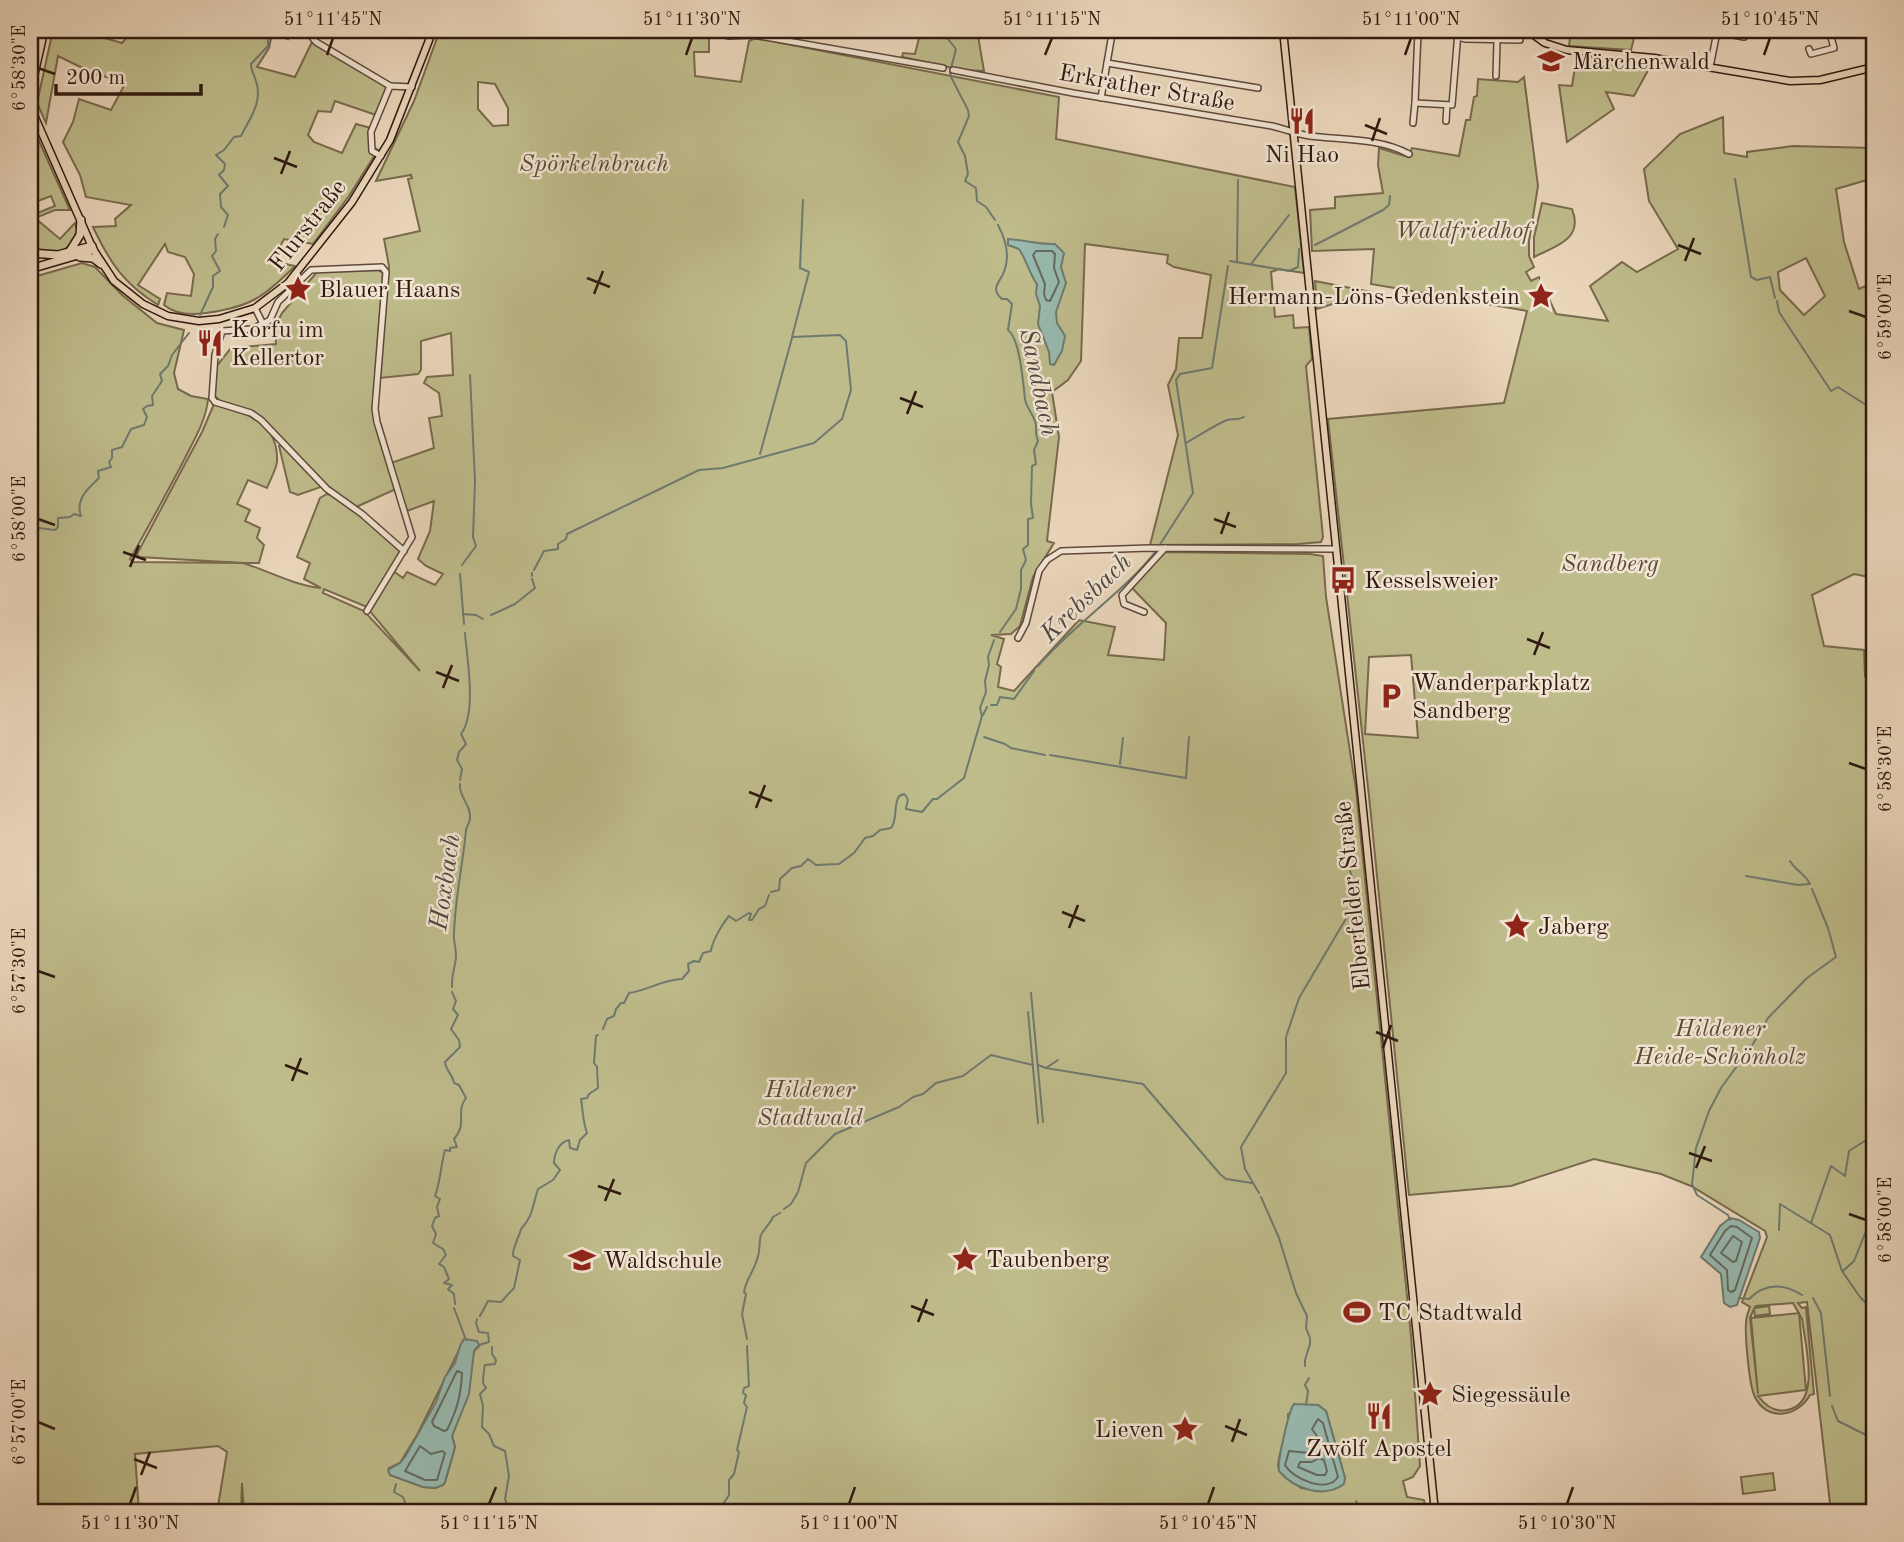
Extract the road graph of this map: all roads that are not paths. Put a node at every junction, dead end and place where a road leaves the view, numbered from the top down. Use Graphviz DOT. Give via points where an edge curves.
graph roads {
  1 [pos="31,30"];
  2 [pos="44,30"];
  3 [pos="313,30"];
  4 [pos="433,30"];
  5 [pos="707,30"];
  6 [pos="1096,30"];
  7 [pos="1224,30"];
  8 [pos="1283,30"];
  9 [pos="1420,30"];
  10 [pos="1443,30"];
  11 [pos="1527,30"];
  12 [pos="1706,30"];
  13 [pos="1829,30"];
  14 [pos="1718,31"];
  15 [pos="1115,32"];
  16 [pos="753,33"];
  17 [pos="30,36"];
  18 [pos="1458,37"];
  19 [pos="1744,37"];
  20 [pos="1520,40"];
  21 [pos="1497,41"];
  22 [pos="1808,49"];
  23 [pos="1107,63"];
  24 [pos="1710,66"];
  25 [pos="1874,67"];
  26 [pos="943,68"];
  27 [pos="953,70"];
  28 [pos="1496,76"];
  29 [pos="390,86"];
  30 [pos="412,87"];
  31 [pos="1258,88"];
  32 [pos="30,92"];
  33 [pos="1101,98"];
  34 [pos="1415,103"];
  35 [pos="30,106"];
  36 [pos="1447,106"];
  37 [pos="1446,121"];
  38 [pos="1413,123"];
  39 [pos="1294,132"];
  40 [pos="1409,154"];
  41 [pos="382,156"];
  42 [pos="81,220"];
  43 [pos="93,247"];
  44 [pos="30,253"];
  45 [pos="70,255"];
  46 [pos="101,264"];
  47 [pos="30,269"];
  48 [pos="255,308"];
  49 [pos="264,324"];
  50 [pos="1166,548"];
  51 [pos="1336,549"];
  52 [pos="404,551"];
  53 [pos="367,611"];
  54 [pos="1144,611"];
  55 [pos="1018,638"];
  56 [pos="1435,1512"];
  1 -- 17 [label="highway"];
  2 -- 32 [label="highway"];
  3 -- 29 [label="street" via="311,37 316,42"];
  4 -- 30 [label="main road, Flurstraße"];
  5 -- 16 [label="street" via="728,36"];
  6 -- 15 [label="street"];
  7 -- 15 [label="street"];
  8 -- 39 [label="main road, Elberfelder Straße"];
  9 -- 34 [label="street"];
  10 -- 18 [label="street" via="1456,30"];
  11 -- 24 [label="main road" via="1545,43 1567,50"];
  12 -- 14 [label="street"];
  13 -- 22 [label="street" via="1834,48 1811,54"];
  14 -- 19 [label="street"];
  14 -- 24 [label="street"];
  15 -- 23 [label="street"];
  16 -- 26 [label="street"];
  18 -- 21 [label="street"];
  18 -- 36 [label="street" via="1454,103"];
  20 -- 21 [label="street"];
  21 -- 28 [label="street"];
  23 -- 31 [label="street"];
  23 -- 33 [label="street"];
  24 -- 25 [label="main road" via="1806,81"];
  27 -- 33 [label="street, Erkrather Straße"];
  29 -- 30 [label="street"];
  29 -- 41 [label="street" via="371,132 372,151"];
  30 -- 41 [label="main road, Flurstraße"];
  33 -- 39 [label="street, Erkrather Straße"];
  34 -- 36 [label="street"];
  34 -- 38 [label="street"];
  35 -- 42 [label="main road, Flurstraße"];
  36 -- 37 [label="street"];
  39 -- 40 [label="street, Erkrather Straße" via="1377,144"];
  39 -- 51 [label="main road, Elberfelder Straße"];
  41 -- 48 [label="main road, Flurstraße" via="301,270"];
  42 -- 43 [label="main road, Flurstraße"];
  42 -- 45 [label="highway"];
  43 -- 45 [label="highway"];
  43 -- 46 [label="main road, Flurstraße"];
  44 -- 45 [label="highway"];
  45 -- 46 [label="highway"];
  45 -- 47 [label="highway"];
  46 -- 48 [label="main road, Flurstraße" via="135,299 168,316 209,321"];
  48 -- 49 [label="street"];
  49 -- 52 [label="street" via="222,331 212,398 251,412 327,489"];
  49 -- 52 [label="street" via="278,302 310,270 384,268 375,409 412,537"];
  50 -- 51 [label="street"];
  50 -- 54 [label="street" via="1122,595 1124,604"];
  50 -- 55 [label="street" via="1070,549 1053,556 1039,571"];
  51 -- 56 [label="main road, Elberfelder Straße"];
  52 -- 53 [label="street"];
}
